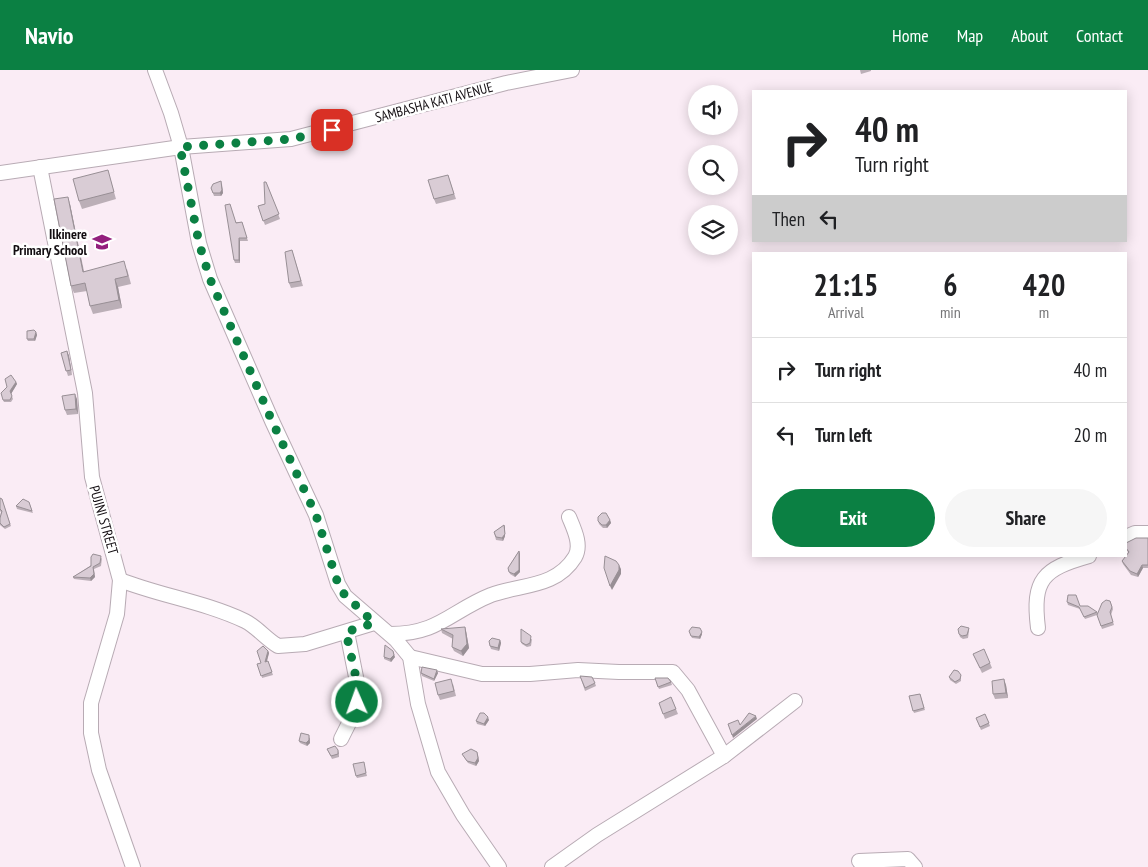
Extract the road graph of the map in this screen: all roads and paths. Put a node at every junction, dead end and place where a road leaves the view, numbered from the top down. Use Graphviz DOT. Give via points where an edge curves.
graph roads {
  1 [pos="155,70"];
  2 [pos="500,70"];
  3 [pos="572,70"];
  4 [pos="506,83"];
  5 [pos="180,147"];
  6 [pos="40,167"];
  7 [pos="0,173"];
  8 [pos="569,517"];
  9 [pos="1148,533"];
  10 [pos="1127,537"];
  11 [pos="1085,557"];
  12 [pos="120,580"];
  13 [pos="374,623"];
  14 [pos="1038,628"];
  15 [pos="346,632"];
  16 [pos="390,634"];
  17 [pos="410,657"];
  18 [pos="794,701"];
  19 [pos="341,739"];
  20 [pos="724,756"];
  21 [pos="859,861"];
  22 [pos="133,867"];
  23 [pos="499,867"];
  24 [pos="552,867"];
  25 [pos="915,867"];
  1 -- 5 [label="street" via="172,113"];
  2 -- 4 [label="street"];
  3 -- 4 [label="street, SAMBASHA KATI AVENUE"];
  4 -- 5 [label="street, SAMBASHA KATI AVENUE" via="291,139"];
  5 -- 6 [label="street, SAMBASHA KATI AVENUE"];
  5 -- 13 [label="street" via="199,243 210,279 316,515 340,590"];
  6 -- 7 [label="street, SAMBASHA KATI AVENUE"];
  6 -- 12 [label="street, PUJINI STREET" via="84,393 92,477"];
  8 -- 16 [label="street" via="577,538 577,555 555,577 540,584 490,596 427,630"];
  9 -- 10 [label="street"];
  11 -- 14 [label="street" via="1060,564 1041,582 1035,604"];
  12 -- 15 [label="street" via="239,618 278,646 305,644"];
  12 -- 22 [label="street, PUJINI STREET" via="117,614 91,703 91,733 98,770"];
  13 -- 15 [label="street"];
  13 -- 16 [label="street"];
  15 -- 19 [label="street" via="358,687 357,702"];
  16 -- 17 [label="street"];
  17 -- 20 [label="street" via="482,674 578,670 672,672 688,690"];
  17 -- 23 [label="street" via="418,704 438,772 463,816"];
  18 -- 20 [label="street"];
  20 -- 24 [label="street"];
  21 -- 25 [label="street" via="901,858 908,859"];
}
